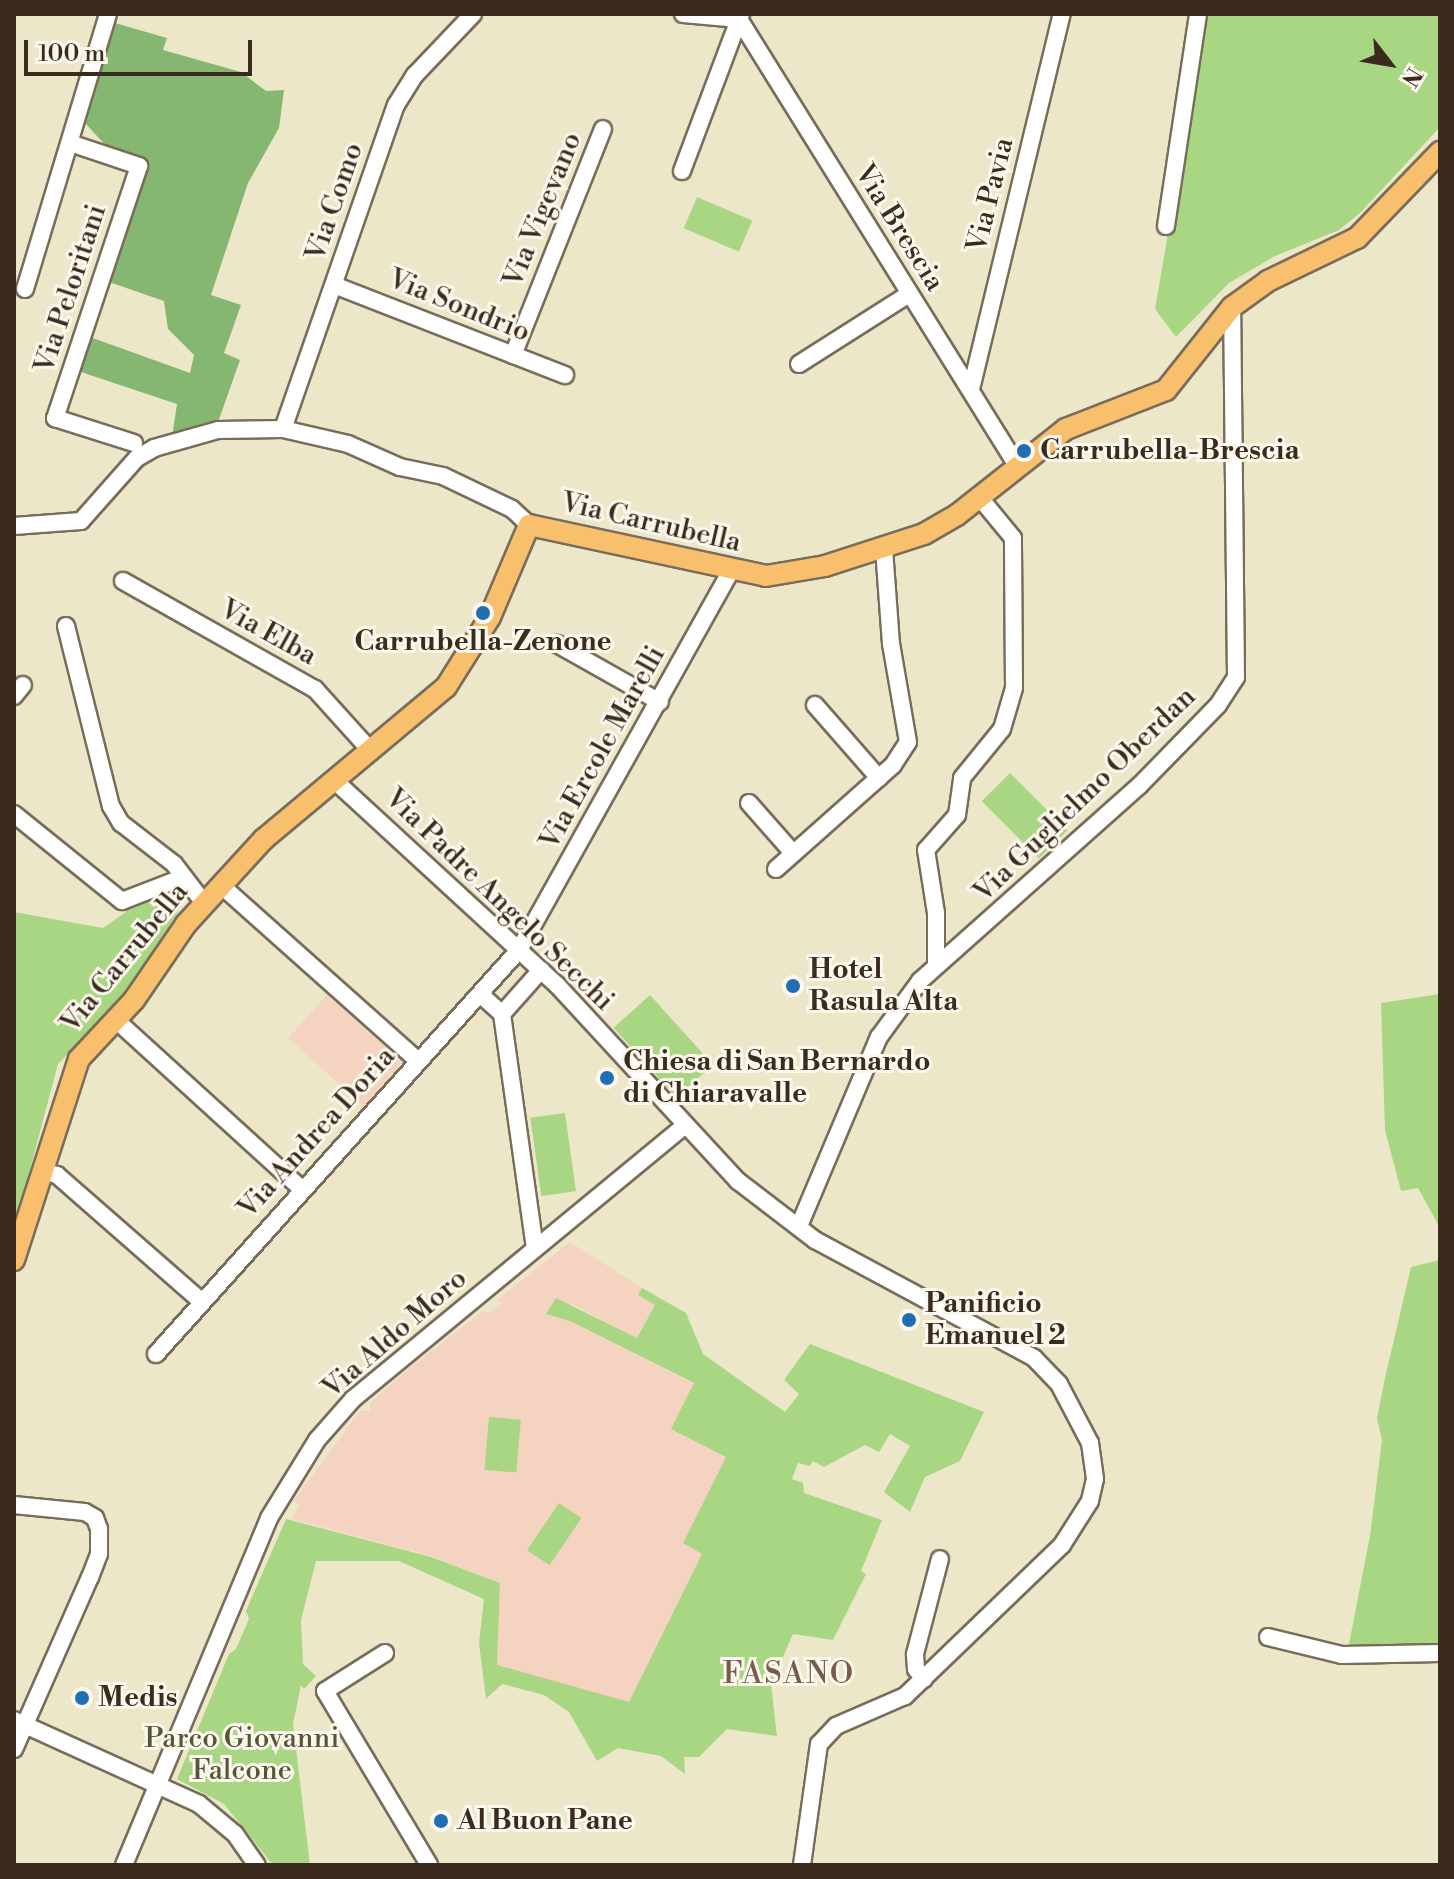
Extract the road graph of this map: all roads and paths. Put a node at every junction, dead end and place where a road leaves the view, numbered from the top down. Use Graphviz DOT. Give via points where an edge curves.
graph roads {
  1 [pos="108,14"];
  2 [pos="473,14"];
  3 [pos="683,14"];
  4 [pos="1062,14"];
  5 [pos="1198,14"];
  6 [pos="740,17"];
  7 [pos="603,129"];
  8 [pos="70,143"];
  9 [pos="1440,152"];
  10 [pos="682,171"];
  11 [pos="1166,226"];
  12 [pos="334,285"];
  13 [pos="25,289"];
  14 [pos="909,294"];
  15 [pos="1232,307"];
  16 [pos="513,355"];
  17 [pos="799,364"];
  18 [pos="565,375"];
  19 [pos="971,389"];
  20 [pos="283,429"];
  21 [pos="134,443"];
  22 [pos="1018,467"];
  23 [pos="980,498"];
  24 [pos="529,525"];
  25 [pos="14,526"];
  26 [pos="884,548"];
  27 [pos="731,571"];
  28 [pos="123,581"];
  29 [pos="66,626"];
  30 [pos="557,644"];
  31 [pos="660,702"];
  32 [pos="815,705"];
  33 [pos="371,751"];
  34 [pos="879,778"];
  35 [pos="334,780"];
  36 [pos="749,803"];
  37 [pos="14,814"];
  38 [pos="793,853"];
  39 [pos="776,869"];
  40 [pos="184,877"];
  41 [pos="223,887"];
  42 [pos="204,903"];
  43 [pos="519,950"];
  44 [pos="936,966"];
  45 [pos="541,970"];
  46 [pos="480,994"];
  47 [pos="502,1014"];
  48 [pos="116,1020"];
  49 [pos="417,1060"];
  50 [pos="685,1125"];
  51 [pos="42,1171"];
  52 [pos="302,1189"];
  53 [pos="799,1226"];
  54 [pos="535,1249"];
  55 [pos="14,1260"];
  56 [pos="202,1302"];
  57 [pos="156,1354"];
  58 [pos="14,1505"];
  59 [pos="940,1559"];
  60 [pos="1268,1637"];
  61 [pos="385,1653"];
  62 [pos="1440,1653"];
  63 [pos="924,1679"];
  64 [pos="19,1722"];
  65 [pos="14,1749"];
  66 [pos="157,1785"];
  67 [pos="124,1865"];
  68 [pos="257,1865"];
  69 [pos="429,1865"];
  70 [pos="802,1865"];
  1 -- 8 [label="street"];
  2 -- 12 [label="street, Via Como" via="415,75 396,105"];
  3 -- 6 [label="street"];
  4 -- 19 [label="street, Via Pavia"];
  5 -- 11 [label="street"];
  6 -- 10 [label="street"];
  6 -- 14 [label="street, Via Brescia"];
  7 -- 16 [label="street, Via Vigevano"];
  8 -- 13 [label="street"];
  8 -- 21 [label="street, Via Peloritani" via="139,166 55,418"];
  9 -- 15 [label="main road, Via Carrubella" via="1357,238 1268,281"];
  12 -- 16 [label="street, Via Sondrio"];
  12 -- 20 [label="street, Via Como"];
  14 -- 17 [label="street"];
  14 -- 19 [label="street, Via Brescia"];
  15 -- 22 [label="main road, Via Carrubella" via="1166,390 1076,423"];
  15 -- 44 [label="street, Via Guglielmo Oberdan" via="1236,677 1218,705 1139,786"];
  16 -- 18 [label="street, Via Sondrio"];
  19 -- 22 [label="street, Via Brescia"];
  20 -- 24 [label="street" via="443,476 512,509"];
  20 -- 25 [label="street" via="218,430 154,448 137,458 81,521"];
  22 -- 23 [label="main road, Via Carrubella"];
  23 -- 26 [label="main road, Via Carrubella" via="938,527"];
  23 -- 44 [label="street" via="1013,538 1014,688 1002,729 962,778 957,815 926,850 936,913"];
  24 -- 27 [label="main road, Via Carrubella"];
  24 -- 33 [label="main road, Via Carrubella" via="467,660 428,706"];
  26 -- 27 [label="main road, Via Carrubella" via="778,576"];
  26 -- 34 [label="street" via="891,644 908,742"];
  27 -- 31 [label="street, Via Ercole Marelli"];
  28 -- 33 [label="street, Via Elba" via="315,689"];
  29 -- 40 [label="street" via="111,806 121,823"];
  30 -- 31 [label="street"];
  31 -- 43 [label="street, Via Ercole Marelli"];
  32 -- 34 [label="street"];
  33 -- 35 [label="main road, Via Carrubella"];
  34 -- 38 [label="street"];
  35 -- 41 [label="main road, Via Carrubella" via="270,833"];
  35 -- 43 [label="street, Via Padre Angelo Secchi"];
  36 -- 38 [label="street"];
  37 -- 40 [label="street" via="122,901"];
  38 -- 39 [label="street"];
  40 -- 42 [label="street"];
  41 -- 42 [label="main road, Via Carrubella"];
  41 -- 49 [label="street"];
  42 -- 48 [label="main road, Via Carrubella"];
  43 -- 45 [label="street, Via Padre Angelo Secchi"];
  43 -- 46 [label="street, Via Andrea Doria"];
  44 -- 53 [label="street, Via Guglielmo Oberdan" via="879,1037"];
  45 -- 47 [label="street"];
  45 -- 50 [label="street, Via Padre Angelo Secchi"];
  46 -- 47 [label="street"];
  46 -- 49 [label="street, Via Andrea Doria"];
  47 -- 54 [label="street"];
  48 -- 51 [label="main road, Via Carrubella" via="71,1073"];
  48 -- 52 [label="street"];
  49 -- 52 [label="street, Via Andrea Doria"];
  50 -- 53 [label="street, Via Padre Angelo Secchi" via="738,1181"];
  50 -- 54 [label="street, Via Aldo Moro"];
  51 -- 55 [label="main road, Via Carrubella"];
  51 -- 56 [label="street" via="57,1175"];
  52 -- 56 [label="street, Via Andrea Doria"];
  53 -- 63 [label="street, Via Padre Angelo Secchi" via="1034,1358 1059,1384 1093,1454 1090,1501 1071,1534"];
  54 -- 66 [label="street, Via Aldo Moro" via="353,1399 301,1462 269,1518"];
  56 -- 57 [label="street, Via Andrea Doria"];
  58 -- 64 [label="street" via="85,1512 99,1529 94,1566"];
  59 -- 63 [label="street" via="915,1654 916,1669"];
  60 -- 62 [label="street" via="1342,1655"];
  61 -- 69 [label="street" via="325,1691"];
  63 -- 70 [label="street, Via Padre Angelo Secchi" via="890,1706 836,1726 819,1744"];
  64 -- 65 [label="street"];
  64 -- 66 [label="street"];
  66 -- 67 [label="street, Via Aldo Moro"];
  66 -- 68 [label="street" via="218,1816"];
}
